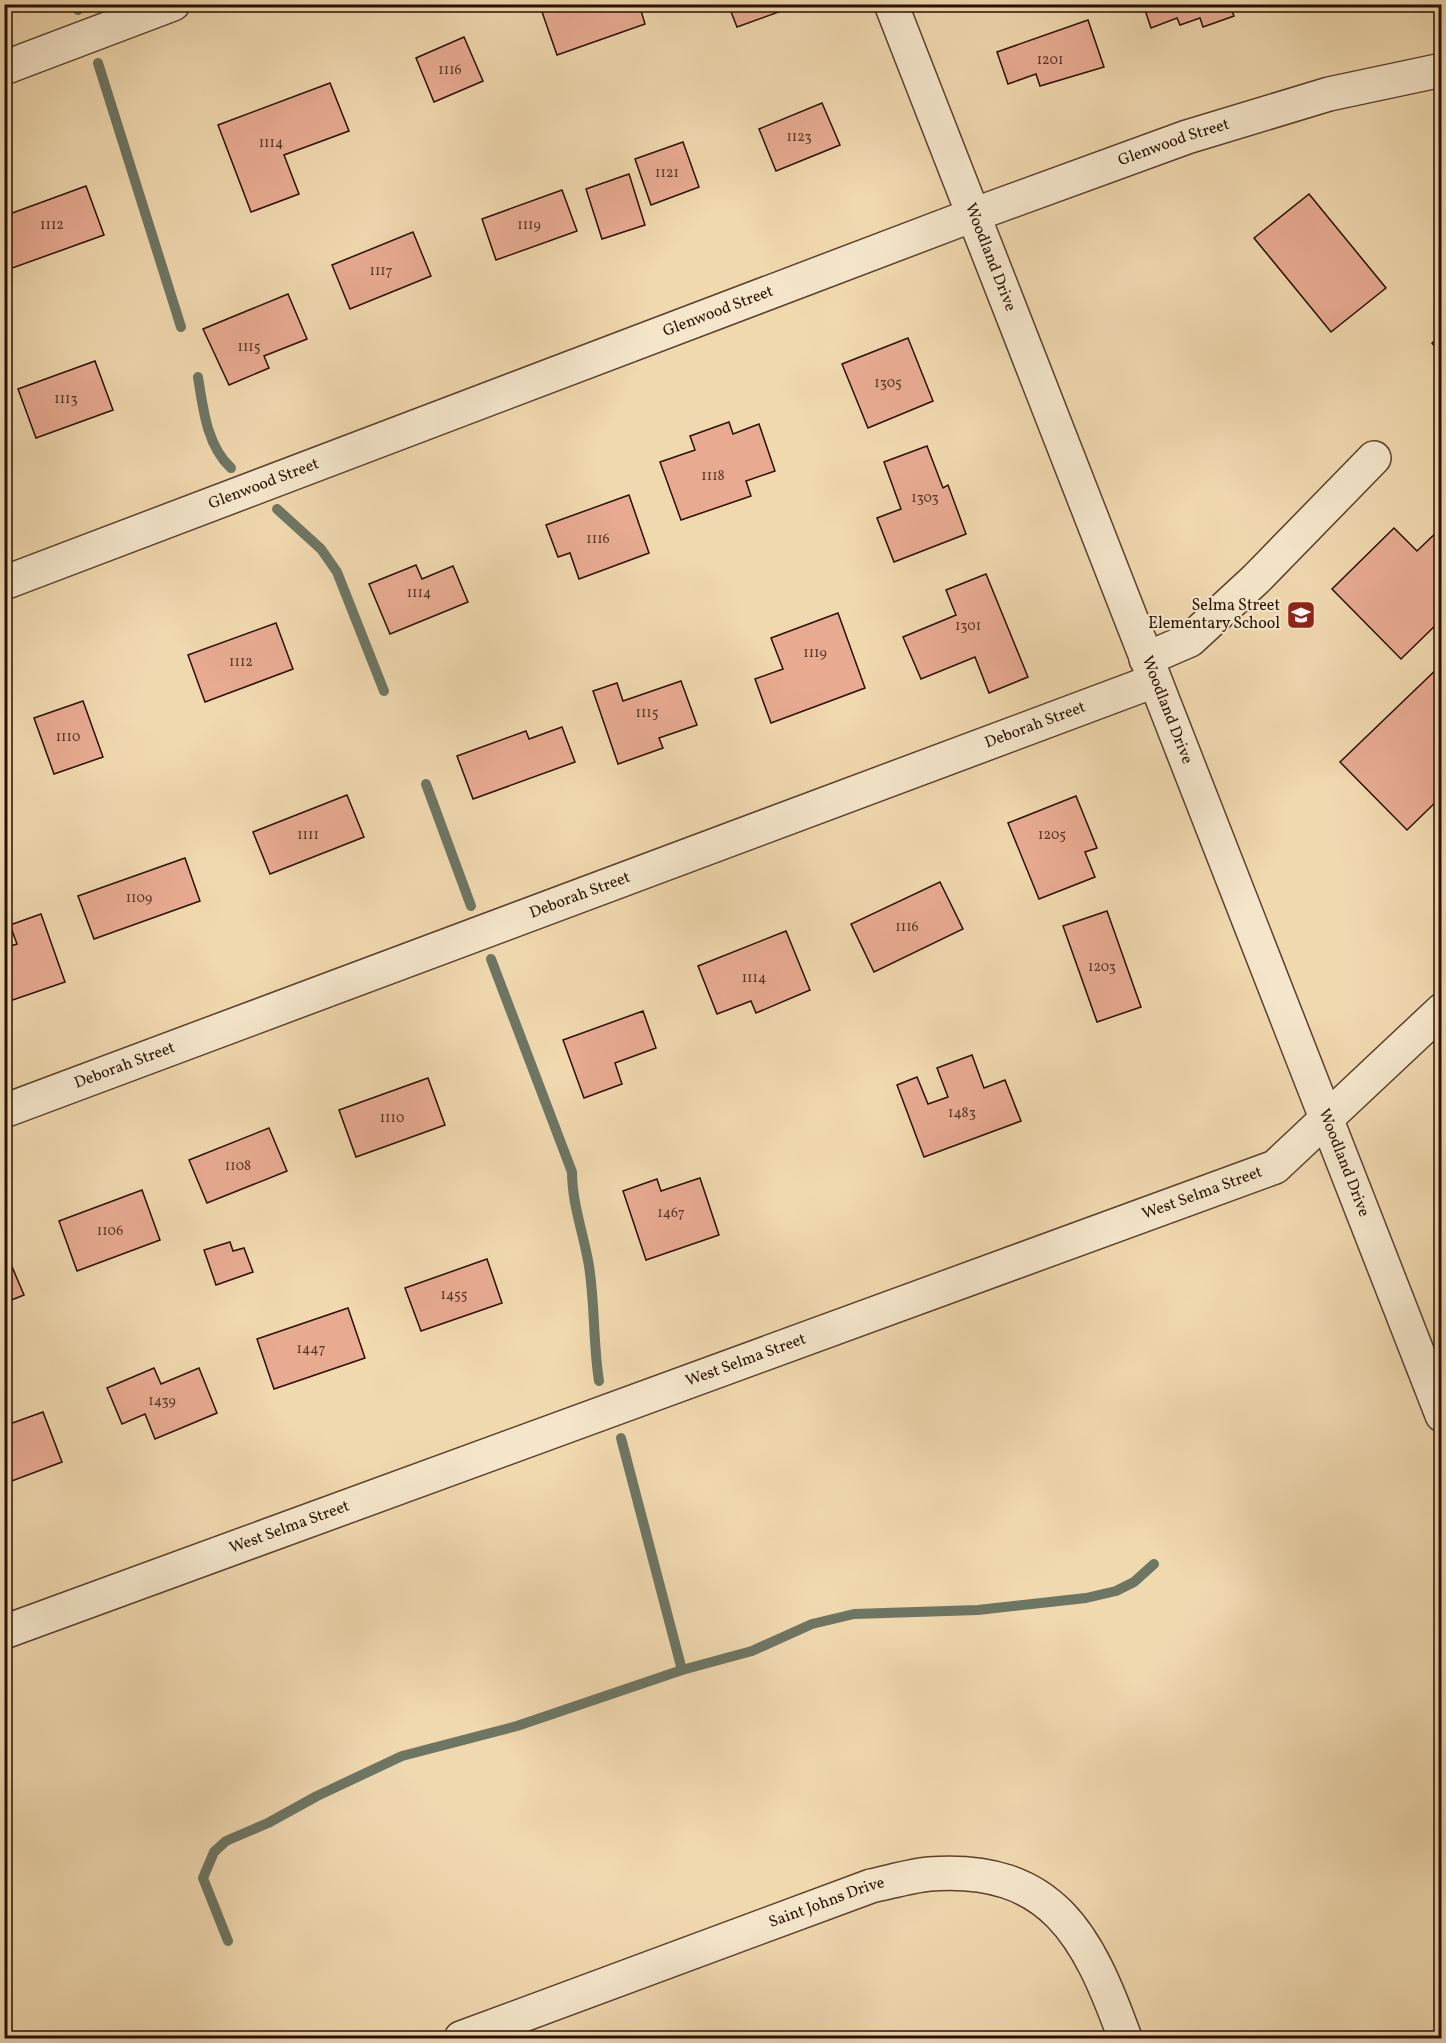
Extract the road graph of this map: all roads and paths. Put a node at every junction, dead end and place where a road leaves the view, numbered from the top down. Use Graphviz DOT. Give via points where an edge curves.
graph roads {
  1 [pos="173,4"];
  2 [pos="891,4"];
  3 [pos="4,68"];
  4 [pos="1442,70"];
  5 [pos="973,215"];
  6 [pos="1374,458"];
  7 [pos="4,584"];
  8 [pos="1150,670"];
  9 [pos="1442,1010"];
  10 [pos="4,1111"];
  11 [pos="1326,1119"];
  12 [pos="1442,1415"];
  13 [pos="4,1632"];
  14 [pos="462,2038"];
  15 [pos="1125,2038"];
  1 -- 3 [label="street"];
  2 -- 5 [label="street, Woodland Drive"];
  4 -- 5 [label="street, Glenwood Street" via="1263,112"];
  5 -- 7 [label="street, Glenwood Street"];
  5 -- 8 [label="street, Woodland Drive"];
  6 -- 8 [label="street, Deborah Street" via="1256,579 1190,640"];
  8 -- 10 [label="street, Deborah Street"];
  8 -- 11 [label="street, Woodland Drive"];
  9 -- 11 [label="street, West Selma Street"];
  11 -- 12 [label="street, Woodland Drive"];
  11 -- 13 [label="street, West Selma Street" via="1275,1167"];
  14 -- 15 [label="street, Saint Johns Drive" via="871,1886 927,1874 971,1873 1009,1881 1050,1905 1092,1958"];
}
